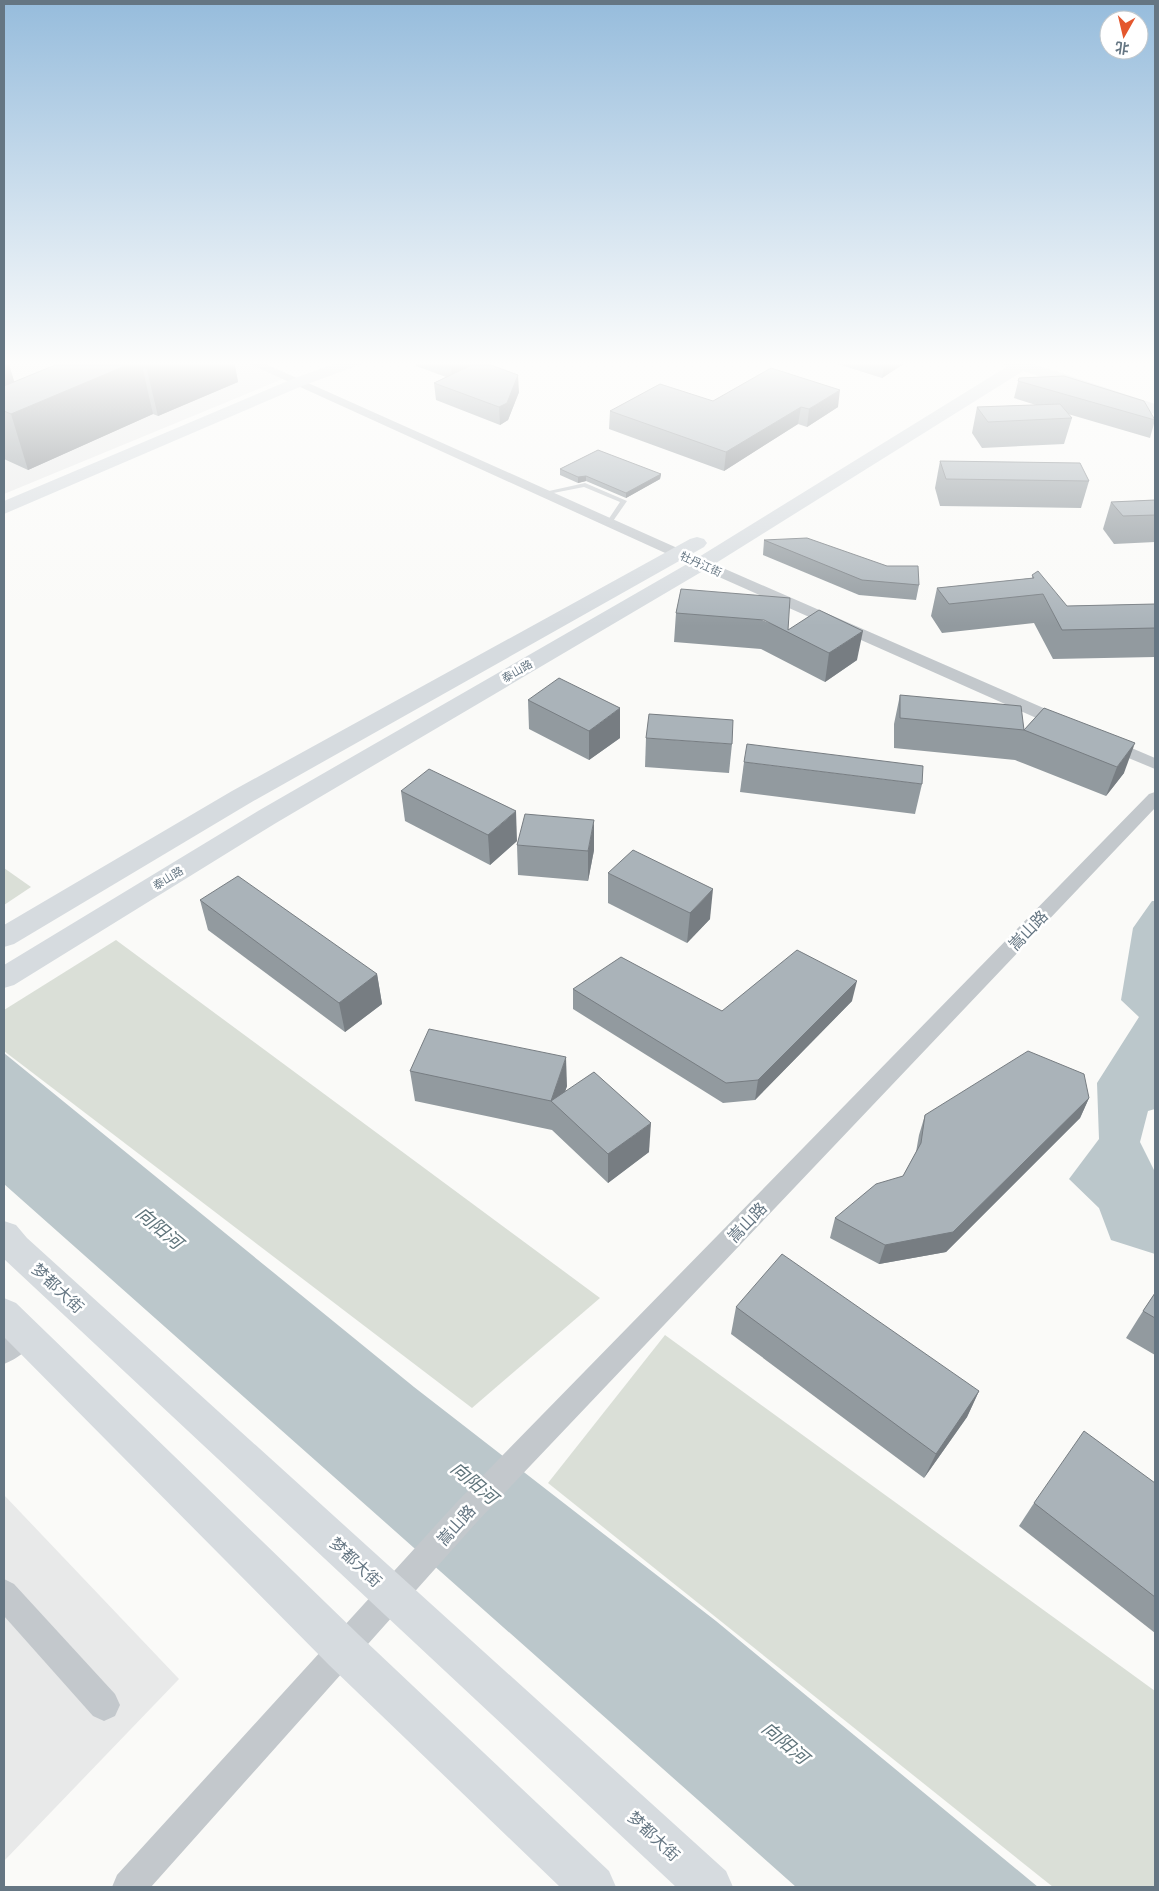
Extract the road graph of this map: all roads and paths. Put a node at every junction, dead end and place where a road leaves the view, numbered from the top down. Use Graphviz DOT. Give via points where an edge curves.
graph roads {
  1 [pos="141,449"];
  2 [pos="445,449"];
  3 [pos="862,449"];
  4 [pos="879,449"];
  5 [pos="543,493"];
  6 [pos="5,507"];
  7 [pos="609,523"];
  8 [pos="679,554"];
  9 [pos="700,564"];
  10 [pos="1155,764"];
  11 [pos="1155,798"];
  12 [pos="4,937"];
  13 [pos="4,978"];
  14 [pos="4,1235"];
  15 [pos="11,1334"];
  16 [pos="4,1594"];
  17 [pos="393,1596"];
  18 [pos="344,1650"];
  19 [pos="104,1705"];
  20 [pos="128,1887"];
  21 [pos="593,1887"];
  22 [pos="710,1887"];
  1 -- 6 [label="street"];
  2 -- 5 [label="street, 牡丹江街"];
  3 -- 8 [label="street, 泰山路"];
  4 -- 9 [label="street, 泰山路"];
  5 -- 7 [label="street, 牡丹江街"];
  5 -- 7 [label="lane" via="585,484 624,501"];
  7 -- 8 [label="street, 牡丹江街"];
  8 -- 9 [label="street, 牡丹江街"];
  8 -- 12 [label="street, 泰山路" via="241,796"];
  9 -- 10 [label="street, 牡丹江街"];
  9 -- 13 [label="street, 泰山路" via="267,817"];
  11 -- 17 [label="street, 嵩山路" via="466,1513"];
  14 -- 17 [label="street, 梦都大街"];
  15 -- 18 [label="street"];
  16 -- 19 [label="street"];
  17 -- 18 [label="street, 嵩山路"];
  17 -- 22 [label="street, 梦都大街"];
  18 -- 20 [label="street, 嵩山路"];
  18 -- 21 [label="street"];
}
